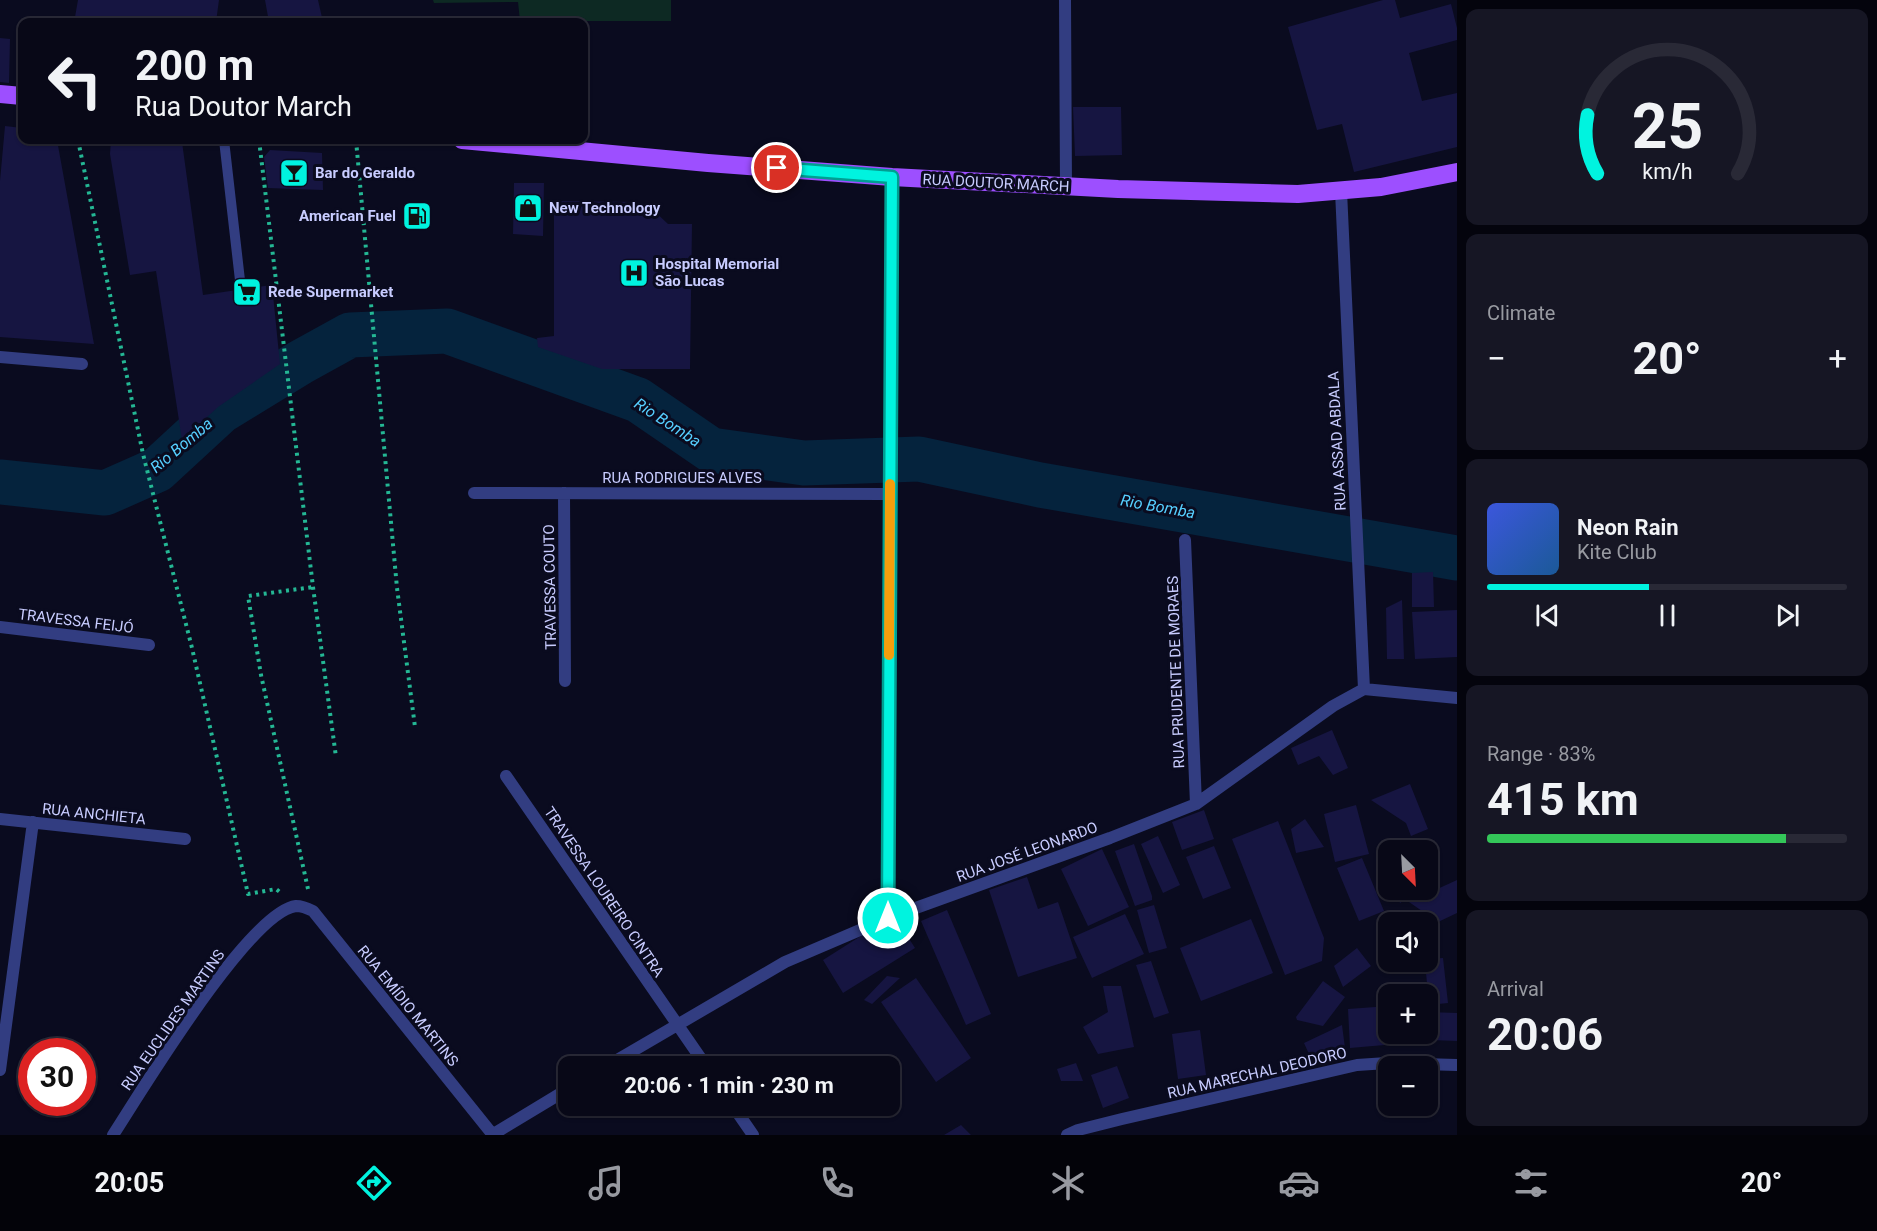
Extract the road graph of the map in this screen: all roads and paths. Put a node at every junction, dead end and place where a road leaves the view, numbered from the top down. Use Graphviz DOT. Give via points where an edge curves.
graph roads {
  1 [pos="1065,0"];
  2 [pos="0,94"];
  3 [pos="18,96"];
  4 [pos="79,144"];
  5 [pos="224,144"];
  6 [pos="260,144"];
  7 [pos="356,144"];
  8 [pos="505,144"];
  9 [pos="1457,172"];
  10 [pos="892,177"];
  11 [pos="1066,187"];
  12 [pos="1341,191"];
  13 [pos="241,289"];
  14 [pos="0,357"];
  15 [pos="82,364"];
  16 [pos="474,493"];
  17 [pos="564,493"];
  18 [pos="890,494"];
  19 [pos="1185,540"];
  20 [pos="313,587"];
  21 [pos="0,627"];
  22 [pos="149,645"];
  23 [pos="566,681"];
  24 [pos="1364,690"];
  25 [pos="1457,698"];
  26 [pos="415,727"];
  27 [pos="336,757"];
  28 [pos="506,776"];
  29 [pos="1196,804"];
  30 [pos="0,819"];
  31 [pos="33,822"];
  32 [pos="185,839"];
  33 [pos="294,906"];
  34 [pos="313,911"];
  35 [pos="888,918"];
  36 [pos="677,1025"];
  37 [pos="624,1056"];
  38 [pos="699,1056"];
  39 [pos="1457,1065"];
  40 [pos="0,1070"];
  41 [pos="558,1095"];
  42 [pos="740,1116"];
  43 [pos="113,1135"];
  44 [pos="492,1135"];
  45 [pos="753,1135"];
  46 [pos="1068,1135"];
  1 -- 11 [label="street"];
  2 -- 3 [label="main road"];
  4 -- 33 [label="path" via="143,454 248,894 276,889"];
  5 -- 13 [label="lane"];
  6 -- 20 [label="path"];
  7 -- 26 [label="path" via="398,588"];
  8 -- 10 [label="main road, RUA DOUTOR MARCH"];
  9 -- 12 [label="main road, RUA DOUTOR MARCH"];
  10 -- 11 [label="main road, RUA DOUTOR MARCH"];
  10 -- 18 [label="street"];
  11 -- 12 [label="main road, RUA DOUTOR MARCH" via="1298,194"];
  12 -- 24 [label="street, RUA ASSAD ABDALA"];
  14 -- 15 [label="street"];
  16 -- 17 [label="street, RUA RODRIGUES ALVES"];
  17 -- 18 [label="street, RUA RODRIGUES ALVES"];
  17 -- 23 [label="street, TRAVESSA COUTO"];
  18 -- 35 [label="street"];
  19 -- 29 [label="street, RUA PRUDENTE DE MORAES"];
  20 -- 27 [label="path"];
  20 -- 34 [label="path" via="248,596 261,675"];
  21 -- 22 [label="street, TRAVESSA FEIJÓ"];
  24 -- 25 [label="street"];
  24 -- 29 [label="street, RUA JOSÉ LEONARDO" via="1333,706"];
  28 -- 36 [label="street, TRAVESSA LOUREIRO CINTRA"];
  29 -- 35 [label="street, RUA JOSÉ LEONARDO"];
  30 -- 31 [label="street, RUA ANCHIETA"];
  31 -- 32 [label="street, RUA ANCHIETA"];
  31 -- 40 [label="street"];
  33 -- 34 [label="street"];
  33 -- 43 [label="street, RUA EUCLIDES MARTINS" via="243,946 177,1035"];
  34 -- 44 [label="street, RUA EMÍDIO MARTINS"];
  35 -- 36 [label="street, RUA JOSÉ LEONARDO" via="785,962"];
  36 -- 37 [label="street, RUA JOSÉ LEONARDO"];
  36 -- 38 [label="street, TRAVESSA LOUREIRO CINTRA"];
  39 -- 46 [label="street, RUA MARECHAL DEODORO" via="1357,1065"];
  41 -- 44 [label="street"];
  42 -- 45 [label="street"];
}
